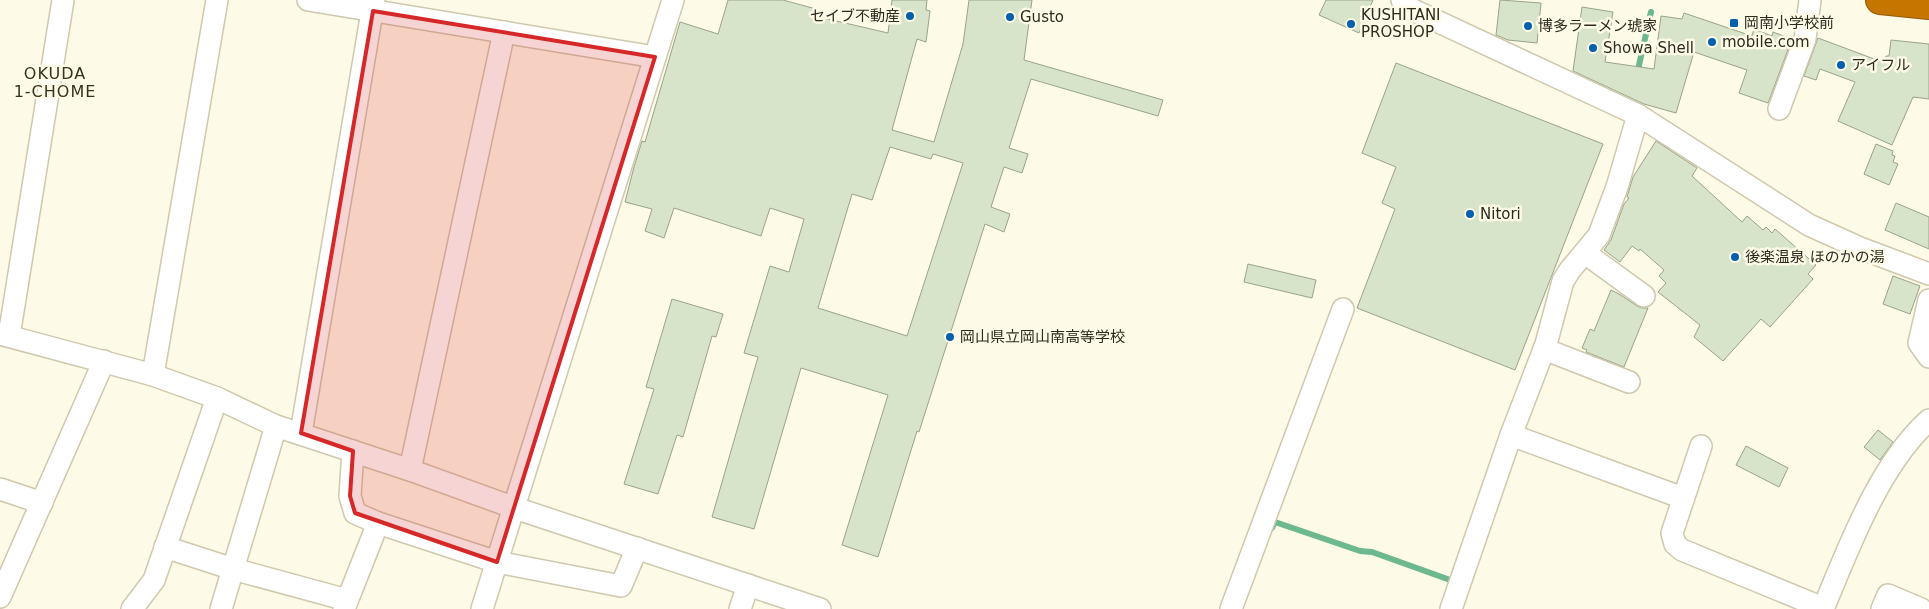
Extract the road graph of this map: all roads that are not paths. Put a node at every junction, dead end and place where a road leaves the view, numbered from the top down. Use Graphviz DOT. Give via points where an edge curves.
graph roads {
  1 [pos="63,0"];
  2 [pos="217,0"];
  3 [pos="308,0"];
  4 [pos="673,0"];
  5 [pos="1402,0"];
  6 [pos="1810,0"];
  7 [pos="1880,0"];
  8 [pos="374,5"];
  9 [pos="1929,5"];
  10 [pos="504,32"];
  11 [pos="655,57"];
  12 [pos="1779,109"];
  13 [pos="1631,112"];
  14 [pos="1585,253"];
  15 [pos="1929,274"];
  16 [pos="1644,296"];
  17 [pos="1929,300"];
  18 [pos="1343,309"];
  19 [pos="4,335"];
  20 [pos="1544,349"];
  21 [pos="1929,357"];
  22 [pos="104,361"];
  23 [pos="153,375"];
  24 [pos="1629,382"];
  25 [pos="217,398"];
  26 [pos="1929,420"];
  27 [pos="276,426"];
  28 [pos="301,433"];
  29 [pos="1511,435"];
  30 [pos="1701,446"];
  31 [pos="353,451"];
  32 [pos="410,470"];
  33 [pos="0,489"];
  34 [pos="1683,498"];
  35 [pos="42,503"];
  36 [pos="515,508"];
  37 [pos="378,523"];
  38 [pos="165,548"];
  39 [pos="637,548"];
  40 [pos="497,562"];
  41 [pos="233,569"];
  42 [pos="748,585"];
  43 [pos="0,596"];
  44 [pos="346,604"];
  45 [pos="132,609"];
  46 [pos="221,609"];
  47 [pos="482,609"];
  48 [pos="740,609"];
  49 [pos="820,609"];
  50 [pos="1231,609"];
  51 [pos="1451,609"];
  52 [pos="1823,609"];
  53 [pos="1882,609"];
  54 [pos="1921,609"];
  1 -- 19 [label="street"];
  2 -- 23 [label="street"];
  3 -- 8 [label="street"];
  4 -- 11 [label="street"];
  5 -- 13 [label="street" via="1413,10"];
  6 -- 12 [label="street" via="1804,39"];
  7 -- 9 [label="highway"];
  8 -- 10 [label="street"];
  8 -- 28 [label="street"];
  10 -- 11 [label="street"];
  10 -- 32 [label="street"];
  11 -- 36 [label="street"];
  13 -- 14 [label="street" via="1608,214 1599,235"];
  13 -- 15 [label="street" via="1809,225"];
  14 -- 16 [label="street"];
  14 -- 20 [label="street" via="1563,281"];
  17 -- 21 [label="street" via="1919,343"];
  18 -- 50 [label="street"];
  19 -- 22 [label="street"];
  20 -- 24 [label="street"];
  20 -- 29 [label="street"];
  22 -- 23 [label="street"];
  22 -- 35 [label="street"];
  23 -- 25 [label="street"];
  25 -- 27 [label="street"];
  25 -- 38 [label="street"];
  26 -- 52 [label="street" via="1914,433 1875,495"];
  27 -- 28 [label="street"];
  27 -- 41 [label="street"];
  28 -- 31 [label="street"];
  29 -- 34 [label="street"];
  29 -- 51 [label="street"];
  30 -- 34 [label="street"];
  31 -- 32 [label="street"];
  31 -- 37 [label="street" via="350,496 354,513"];
  32 -- 36 [label="street"];
  33 -- 35 [label="street"];
  34 -- 52 [label="street" via="1672,533 1675,544 1682,550"];
  35 -- 43 [label="street"];
  36 -- 39 [label="street"];
  36 -- 40 [label="street"];
  37 -- 40 [label="street"];
  37 -- 44 [label="street"];
  38 -- 41 [label="street"];
  38 -- 45 [label="street" via="154,580"];
  39 -- 40 [label="street" via="621,586"];
  39 -- 42 [label="street"];
  40 -- 47 [label="street"];
  41 -- 44 [label="street"];
  41 -- 46 [label="street"];
  42 -- 48 [label="street"];
  42 -- 49 [label="street"];
  53 -- 54 [label="street" via="1888,594"];
}
